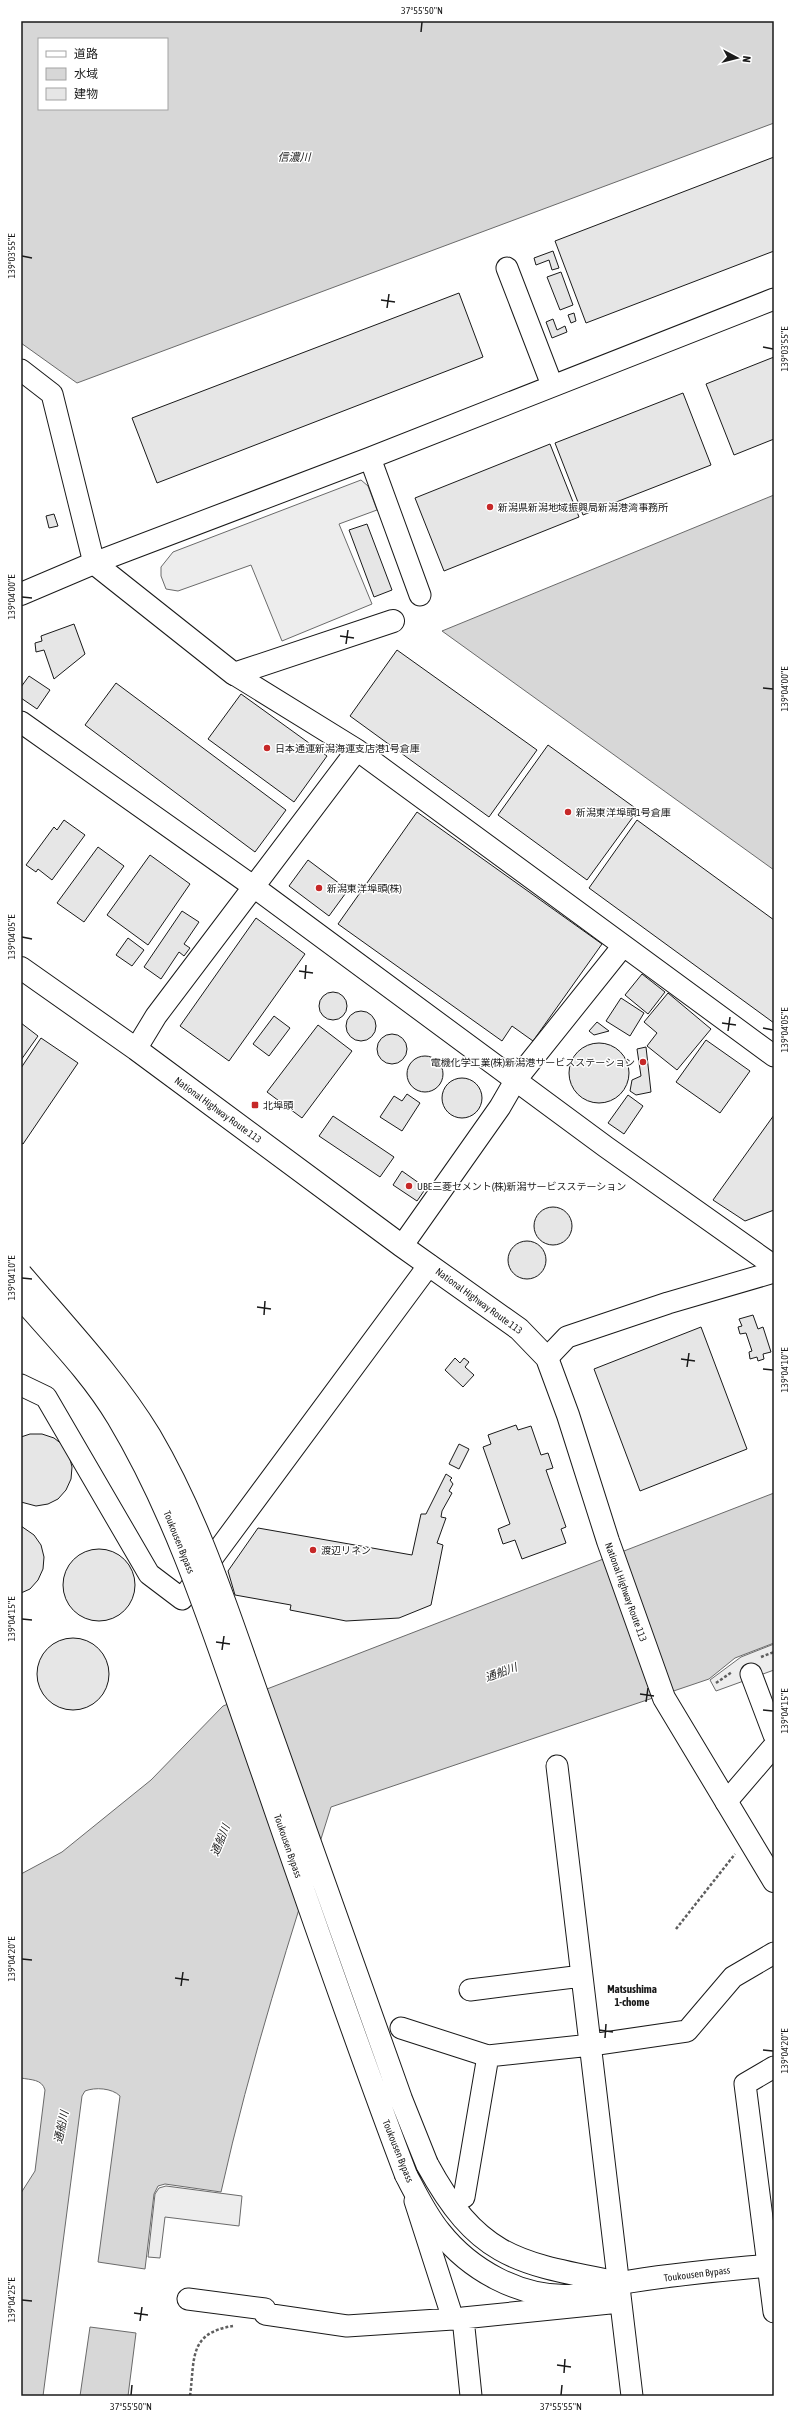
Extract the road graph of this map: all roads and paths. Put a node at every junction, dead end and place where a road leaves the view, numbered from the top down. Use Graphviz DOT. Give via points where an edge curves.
graph roads {
  1 [pos="506,268"];
  2 [pos="774,299"];
  3 [pos="21,370"];
  4 [pos="552,386"];
  5 [pos="370,458"];
  6 [pos="94,563"];
  7 [pos="21,594"];
  8 [pos="420,595"];
  9 [pos="393,621"];
  10 [pos="234,674"];
  11 [pos="21,722"];
  12 [pos="357,750"];
  13 [pos="254,887"];
  14 [pos="623,946"];
  15 [pos="21,968"];
  16 [pos="136,1049"];
  17 [pos="774,1056"];
  18 [pos="515,1081"];
  19 [pos="402,1246"];
  20 [pos="429,1265"];
  21 [pos="774,1266"];
  22 [pos="774,1272"];
  23 [pos="21,1274"];
  24 [pos="21,1298"];
  25 [pos="547,1358"];
  26 [pos="21,1385"];
  27 [pos="751,1674"];
  28 [pos="773,1747"];
  29 [pos="556,1766"];
  30 [pos="726,1802"];
  31 [pos="748,1838"];
  32 [pos="774,1881"];
  33 [pos="676,1929"];
  34 [pos="774,1953"];
  35 [pos="582,1976"];
  36 [pos="470,1990"];
  37 [pos="401,2028"];
  38 [pos="591,2045"];
  39 [pos="488,2056"];
  40 [pos="774,2067"];
  41 [pos="406,2175"];
  42 [pos="464,2197"];
  43 [pos="771,2265"];
  44 [pos="619,2283"];
  45 [pos="188,2299"];
  46 [pos="241,2306"];
  47 [pos="774,2312"];
  48 [pos="458,2318"];
  49 [pos="190,2396"];
  50 [pos="471,2396"];
  51 [pos="632,2396"];
  1 -- 4 [label="street"];
  2 -- 4 [label="street"];
  3 -- 6 [label="street" via="52,394"];
  4 -- 5 [label="street"];
  5 -- 6 [label="street"];
  5 -- 8 [label="street"];
  6 -- 7 [label="main road"];
  6 -- 10 [label="main road"];
  9 -- 10 [label="main road"];
  10 -- 12 [label="street"];
  11 -- 13 [label="street"];
  12 -- 13 [label="street"];
  12 -- 14 [label="street"];
  13 -- 16 [label="street" via="156,1016"];
  13 -- 18 [label="street"];
  14 -- 17 [label="street"];
  14 -- 18 [label="street"];
  15 -- 16 [label="main road, National Highway Route 113"];
  16 -- 19 [label="main road, National Highway Route 113"];
  18 -- 19 [label="street" via="500,1107"];
  18 -- 21 [label="street"];
  19 -- 20 [label="main road, National Highway Route 113"];
  20 -- 25 [label="main road, National Highway Route 113" via="519,1329"];
  20 -- 26 [label="street" via="182,1599 149,1574 46,1397"];
  22 -- 25 [label="street" via="668,1303 567,1337"];
  23 -- 44 [label="main road, Toukousen Bypass, bridge" via="128,1402 161,1456 191,1516 401,2099 427,2164 443,2193 462,2218 483,2239 505,2254 532,2265"];
  24 -- 41 [label="main road, Toukousen Bypass, bridge" via="92,1381 117,1416 137,1450 173,1525"];
  25 -- 30 [label="main road, National Highway Route 113" via="664,1698"];
  27 -- 28 [label="street"];
  28 -- 30 [label="street"];
  29 -- 35 [label="street"];
  30 -- 31 [label="main road, National Highway Route 113"];
  31 -- 32 [label="main road, National Highway Route 113"];
  31 -- 33 [label="path"];
  34 -- 38 [label="street" via="733,1978 686,2031"];
  35 -- 36 [label="street"];
  35 -- 38 [label="street"];
  37 -- 39 [label="street"];
  38 -- 39 [label="street"];
  38 -- 44 [label="street"];
  39 -- 42 [label="street"];
  40 -- 43 [label="street" via="745,2084"];
  41 -- 44 [label="main road, Toukousen Bypass" via="440,2232 461,2254 506,2283 545,2295 569,2296 590,2293"];
  41 -- 48 [label="street"];
  43 -- 44 [label="main road, Toukousen Bypass"];
  43 -- 47 [label="street"];
  44 -- 48 [label="street" via="610,2303"];
  44 -- 51 [label="street"];
  45 -- 46 [label="street"];
  46 -- 48 [label="street" via="265,2309 264,2314 347,2326"];
  46 -- 49 [label="path" via="239,2325 218,2328 196,2346"];
  48 -- 50 [label="street"];
}
